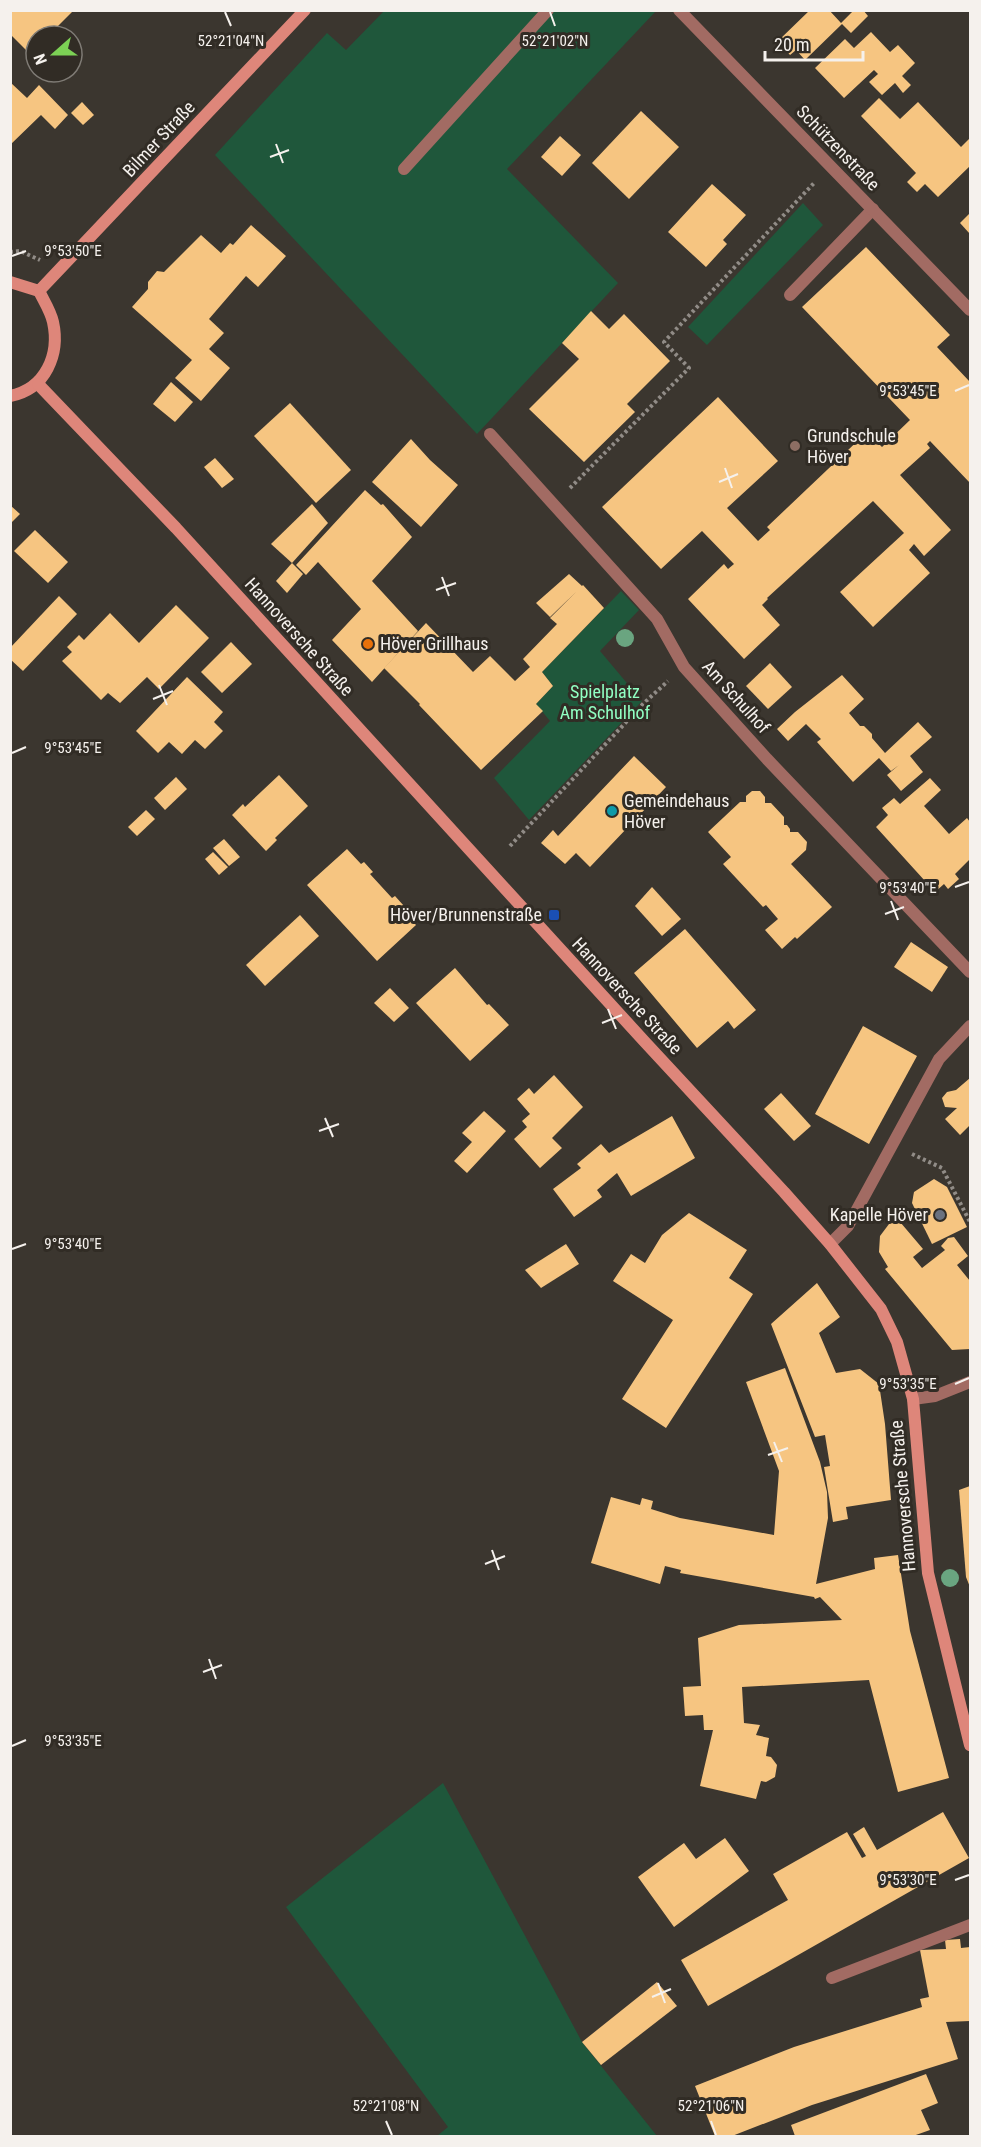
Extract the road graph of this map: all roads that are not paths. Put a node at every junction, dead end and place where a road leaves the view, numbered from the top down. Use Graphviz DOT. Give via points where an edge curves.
graph roads {
  1 [pos="305,10"];
  2 [pos="548,10"];
  3 [pos="679,10"];
  4 [pos="404,169"];
  5 [pos="873,209"];
  6 [pos="10,282"];
  7 [pos="39,291"];
  8 [pos="790,295"];
  9 [pos="970,310"];
  10 [pos="38,384"];
  11 [pos="10,396"];
  12 [pos="490,434"];
  13 [pos="970,972"];
  14 [pos="970,1026"];
  15 [pos="830,1244"];
  16 [pos="970,1382"];
  17 [pos="912,1399"];
  18 [pos="970,1745"];
  19 [pos="970,1925"];
  20 [pos="832,1978"];
  1 -- 7 [label="street, Bilmer Straße"];
  2 -- 4 [label="street"];
  3 -- 5 [label="street, Schützenstraße"];
  5 -- 8 [label="street"];
  5 -- 9 [label="street, Schützenstraße"];
  6 -- 7 [label="street"];
  7 -- 10 [label="street" via="52,319 56,343 49,367"];
  10 -- 11 [label="street"];
  10 -- 15 [label="street, Hannoversche Straße" via="176,528"];
  12 -- 13 [label="street, Am Schulhof" via="657,619 684,667 766,759"];
  14 -- 15 [label="street" via="939,1059 848,1226"];
  15 -- 17 [label="street, Hannoversche Straße" via="881,1309 897,1342"];
  16 -- 17 [label="street" via="935,1396"];
  17 -- 18 [label="street, Hannoversche Straße" via="928,1573"];
  19 -- 20 [label="street"];
}
